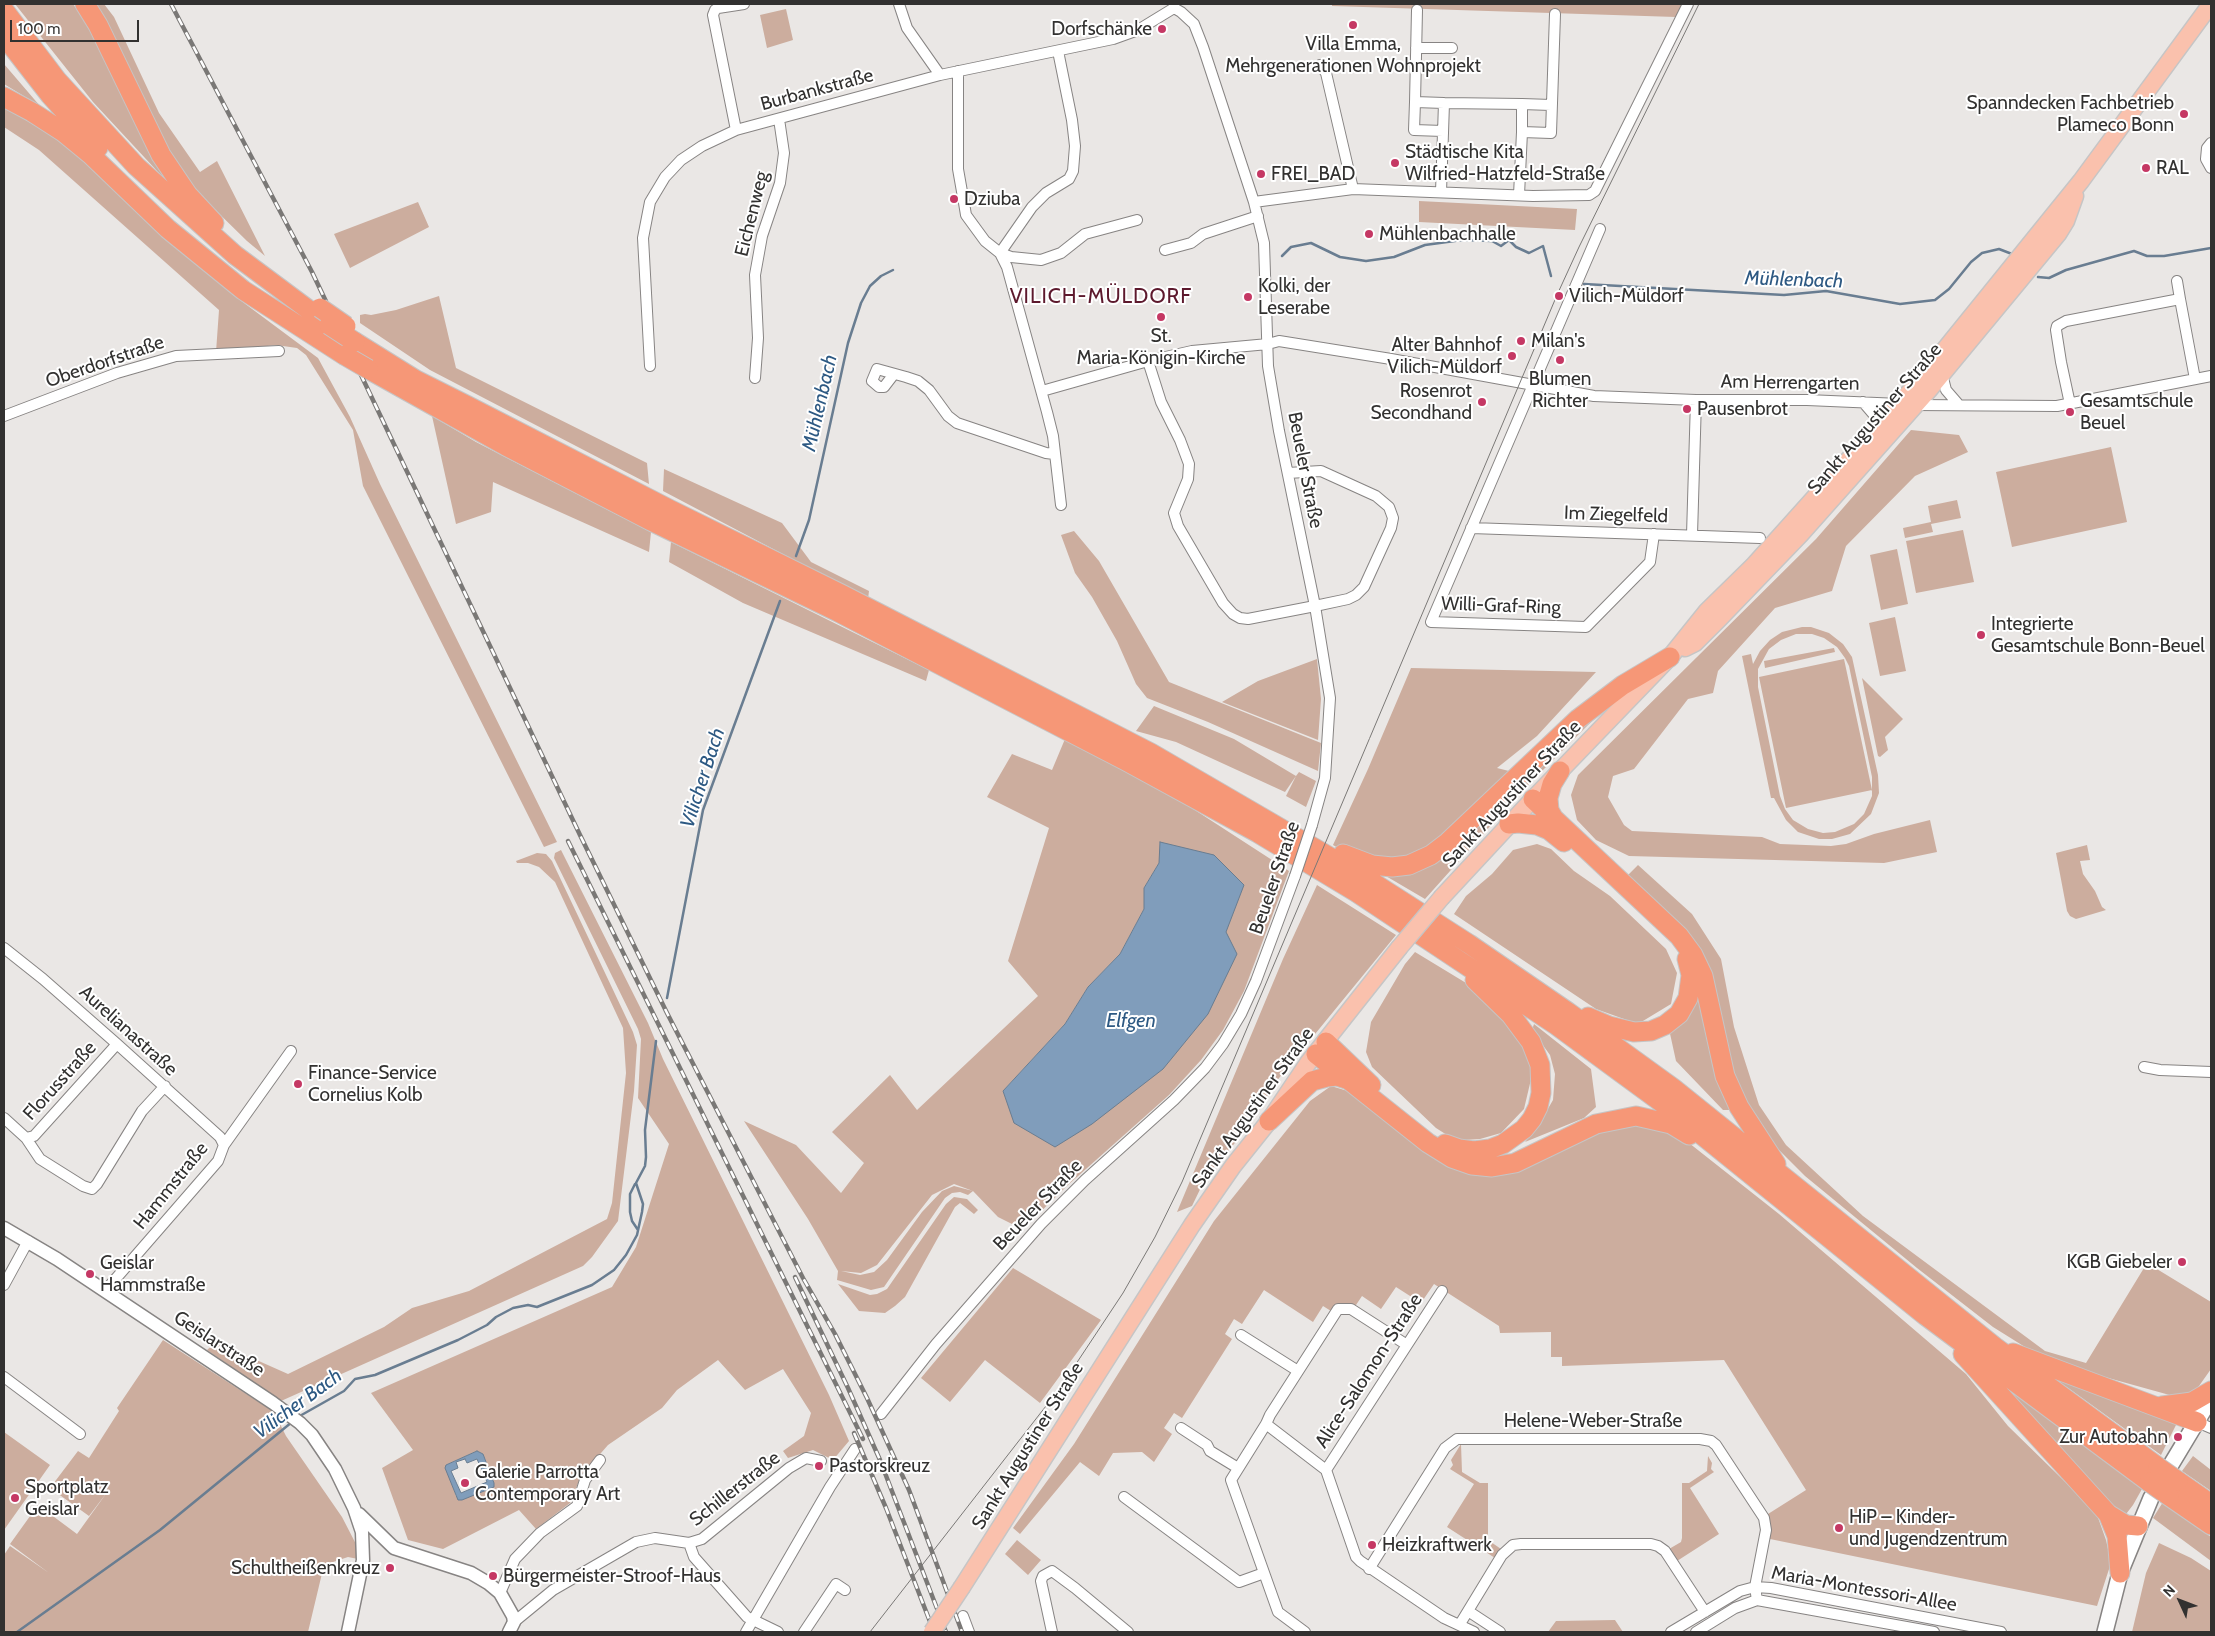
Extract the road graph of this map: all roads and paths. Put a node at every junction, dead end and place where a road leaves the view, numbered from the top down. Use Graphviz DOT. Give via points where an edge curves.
graph roads {
  1 [pos="85,4"];
  2 [pos="744,4"];
  3 [pos="899,4"];
  4 [pos="1688,4"];
  5 [pos="2211,4"];
  6 [pos="1173,6"];
  7 [pos="4,10"];
  8 [pos="1417,10"];
  9 [pos="1555,14"];
  10 [pos="4,36"];
  11 [pos="1416,48"];
  12 [pos="1452,48"];
  13 [pos="1058,51"];
  14 [pos="1320,66"];
  15 [pos="958,71"];
  16 [pos="940,75"];
  17 [pos="4,97"];
  18 [pos="1415,102"];
  19 [pos="1444,103"];
  20 [pos="1522,104"];
  21 [pos="1551,105"];
  22 [pos="779,119"];
  23 [pos="736,130"];
  24 [pos="1443,131"];
  25 [pos="1522,132"];
  26 [pos="2211,143"];
  27 [pos="2211,168"];
  28 [pos="2081,182"];
  29 [pos="1353,188"];
  30 [pos="1441,192"];
  31 [pos="1519,195"];
  32 [pos="1254,202"];
  33 [pos="1258,216"];
  34 [pos="1137,220"];
  35 [pos="1600,229"];
  36 [pos="1166,250"];
  37 [pos="1000,253"];
  38 [pos="2177,281"];
  39 [pos="296,296"];
  40 [pos="2180,299"];
  41 [pos="307,317"];
  42 [pos="340,338"];
  43 [pos="1268,344"];
  44 [pos="279,351"];
  45 [pos="1148,361"];
  46 [pos="650,366"];
  47 [pos="1944,371"];
  48 [pos="894,374"];
  49 [pos="2211,376"];
  50 [pos="755,378"];
  51 [pos="2195,379"];
  52 [pos="1532,386"];
  53 [pos="1042,391"];
  54 [pos="1696,400"];
  55 [pos="1863,402"];
  56 [pos="2070,404"];
  57 [pos="1907,405"];
  58 [pos="1959,405"];
  59 [pos="4,416"];
  60 [pos="1876,430"];
  61 [pos="1054,454"];
  62 [pos="1288,473"];
  63 [pos="1060,505"];
  64 [pos="1470,528"];
  65 [pos="1654,534"];
  66 [pos="1692,535"];
  67 [pos="1760,538"];
  68 [pos="1315,606"];
  69 [pos="1670,657"];
  70 [pos="1560,771"];
  71 [pos="1533,799"];
  72 [pos="1554,819"];
  73 [pos="1509,824"];
  74 [pos="1294,835"];
  75 [pos="1440,946"];
  76 [pos="4,948"];
  77 [pos="1568,1012"];
  78 [pos="118,1044"];
  79 [pos="1321,1048"];
  80 [pos="291,1051"];
  81 [pos="2144,1067"];
  82 [pos="2211,1072"];
  83 [pos="1346,1079"];
  84 [pos="165,1086"];
  85 [pos="4,1118"];
  86 [pos="1269,1121"];
  87 [pos="26,1138"];
  88 [pos="224,1145"];
  89 [pos="1735,1160"];
  90 [pos="1783,1176"];
  91 [pos="4,1228"];
  92 [pos="28,1241"];
  93 [pos="4,1285"];
  94 [pos="105,1291"];
  95 [pos="1442,1291"];
  96 [pos="1926,1316"];
  97 [pos="1241,1335"];
  98 [pos="1407,1345"];
  99 [pos="1995,1347"];
  100 [pos="1298,1371"];
  101 [pos="4,1376"];
  102 [pos="2211,1391"];
  103 [pos="2211,1398"];
  104 [pos="2158,1406"];
  105 [pos="880,1414"];
  106 [pos="1266,1424"];
  107 [pos="2204,1425"];
  108 [pos="1181,1428"];
  109 [pos="80,1434"];
  110 [pos="855,1449"];
  111 [pos="600,1460"];
  112 [pos="820,1461"];
  113 [pos="1238,1468"];
  114 [pos="1326,1470"];
  115 [pos="2154,1474"];
  116 [pos="2174,1489"];
  117 [pos="1124,1497"];
  118 [pos="2211,1504"];
  119 [pos="354,1508"];
  120 [pos="2108,1514"];
  121 [pos="2211,1525"];
  122 [pos="2138,1526"];
  123 [pos="376,1533"];
  124 [pos="363,1544"];
  125 [pos="689,1544"];
  126 [pos="1369,1569"];
  127 [pos="1264,1573"];
  128 [pos="2120,1573"];
  129 [pos="1755,1587"];
  130 [pos="846,1590"];
  131 [pos="500,1593"];
  132 [pos="1757,1600"];
  133 [pos="1468,1611"];
  134 [pos="1705,1612"];
  135 [pos="963,1616"];
  136 [pos="752,1621"];
  137 [pos="1460,1624"];
  138 [pos="511,1627"];
  139 [pos="2108,1628"];
  140 [pos="1981,1630"];
  141 [pos="348,1632"];
  142 [pos="746,1632"];
  143 [pos="778,1632"];
  144 [pos="804,1632"];
  145 [pos="932,1632"];
  146 [pos="968,1632"];
  147 [pos="1052,1632"];
  148 [pos="1128,1632"];
  149 [pos="1305,1632"];
  150 [pos="1474,1632"];
  151 [pos="1500,1632"];
  152 [pos="1671,1632"];
  153 [pos="1696,1632"];
  154 [pos="1934,1632"];
  155 [pos="2002,1632"];
  1 -- 39 [label="highway" via="160,155 180,184 211,221"];
  2 -- 23 [label="street" via="718,8 713,15"];
  3 -- 16 [label="street" via="907,28"];
  4 -- 31 [label="street" via="1595,191 1581,197"];
  5 -- 28 [label="main road, Sankt Augustiner Straße"];
  6 -- 13 [label="street, Burbankstraße" via="1138,30"];
  6 -- 32 [label="street, Beueler Straße" via="1188,17 1197,32"];
  7 -- 39 [label="highway" via="58,80 136,166 217,240"];
  8 -- 11 [label="street"];
  9 -- 21 [label="street"];
  10 -- 41 [label="highway" via="75,124 179,228"];
  11 -- 12 [label="street"];
  11 -- 18 [label="street"];
  13 -- 15 [label="street, Burbankstraße"];
  13 -- 37 [label="street" via="1072,120 1073,171 1070,179 1046,193 1032,208"];
  14 -- 29 [label="street" via="1326,73"];
  15 -- 16 [label="street, Burbankstraße"];
  15 -- 37 [label="street" via="958,168 966,215 985,241"];
  16 -- 22 [label="street, Burbankstraße"];
  17 -- 41 [label="highway" via="63,132 243,290"];
  18 -- 19 [label="street"];
  18 -- 24 [label="street" via="1414,130"];
  19 -- 20 [label="street"];
  19 -- 24 [label="street"];
  20 -- 21 [label="street"];
  20 -- 25 [label="street"];
  21 -- 25 [label="street" via="1551,133"];
  22 -- 23 [label="street, Burbankstraße"];
  22 -- 50 [label="street, Eichenweg" via="784,153 780,183 762,236 755,275 758,338"];
  23 -- 46 [label="street, Burbankstraße" via="681,160 664,177 650,202 643,238"];
  24 -- 30 [label="street"];
  25 -- 31 [label="street"];
  26 -- 27 [label="street" via="2206,158"];
  28 -- 47 [label="main road, Sankt Augustiner Straße" via="2058,234"];
  28 -- 57 [label="main road, Sankt Augustiner Straße"];
  29 -- 30 [label="street"];
  29 -- 32 [label="street"];
  30 -- 31 [label="street"];
  32 -- 33 [label="street, Beueler Straße"];
  33 -- 36 [label="street"];
  33 -- 43 [label="street, Beueler Straße" via="1264,243"];
  34 -- 37 [label="street" via="1085,234 1061,253 1041,260"];
  35 -- 52 [label="street, Willi-Graf-Ring"];
  37 -- 53 [label="street"];
  38 -- 40 [label="street"];
  39 -- 41 [label="highway"];
  40 -- 51 [label="street"];
  40 -- 56 [label="street" via="2058,324 2056,336"];
  41 -- 42 [label="highway, bridge"];
  41 -- 42 [label="highway"];
  42 -- 74 [label="highway" via="420,372 468,406 1151,753"];
  42 -- 75 [label="highway, bridge" via="368,369 506,446 838,612 1158,778 1258,834"];
  43 -- 45 [label="street, Am Herrengarten" via="1192,351"];
  43 -- 52 [label="street, Am Herrengarten" via="1279,341"];
  43 -- 62 [label="street, Beueler Straße" via="1270,382"];
  44 -- 59 [label="street, Oberdorfstraße" via="176,356 117,373"];
  45 -- 53 [label="street, Am Herrengarten"];
  45 -- 68 [label="street" via="1160,402 1189,464 1188,479 1174,513 1178,526 1223,603 1233,614 1248,618"];
  47 -- 57 [label="main road, Sankt Augustiner Straße"];
  47 -- 58 [label="street" via="1946,390"];
  48 -- 61 [label="street" via="918,381 957,423"];
  49 -- 51 [label="street, Am Herrengarten"];
  51 -- 56 [label="street, Am Herrengarten"];
  52 -- 54 [label="street, Am Herrengarten" via="1594,396"];
  52 -- 64 [label="street, Willi-Graf-Ring"];
  53 -- 61 [label="street"];
  54 -- 55 [label="street, Am Herrengarten"];
  54 -- 66 [label="street, Am Herrengarten"];
  55 -- 57 [label="street, Am Herrengarten"];
  55 -- 60 [label="street" via="1876,416"];
  56 -- 58 [label="street, Am Herrengarten" via="2034,407"];
  57 -- 58 [label="street, Am Herrengarten"];
  57 -- 60 [label="main road, Sankt Augustiner Straße"];
  57 -- 69 [label="main road, Sankt Augustiner Straße" via="1760,577 1695,642"];
  60 -- 69 [label="main road, Sankt Augustiner Straße" via="1753,566 1707,611"];
  61 -- 63 [label="street"];
  62 -- 68 [label="street, Beueler Straße"];
  62 -- 68 [label="street" via="1321,471 1376,496 1389,507 1393,518 1364,587 1348,599"];
  64 -- 65 [label="street, Im Ziegelfeld"];
  64 -- 65 [label="street, Willi-Graf-Ring" via="1431,622 1586,626 1650,562"];
  65 -- 66 [label="street, Im Ziegelfeld"];
  66 -- 67 [label="street, Im Ziegelfeld"];
  68 -- 105 [label="street, Beueler Straße, bridge" via="1330,698 1326,778 1295,876 1244,1006 1205,1068 1041,1224 936,1344"];
  69 -- 70 [label="main road, Sankt Augustiner Straße"];
  69 -- 74 [label="highway" via="1622,685 1578,719 1448,842 1420,861 1400,867 1372,865"];
  70 -- 71 [label="main road, Sankt Augustiner Straße"];
  70 -- 72 [label="highway" via="1552,784 1548,803"];
  71 -- 72 [label="highway"];
  71 -- 73 [label="main road, Sankt Augustiner Straße"];
  72 -- 90 [label="highway" via="1680,936 1693,955 1703,976 1725,1076 1739,1107"];
  73 -- 77 [label="highway" via="1529,823 1549,830 1674,940 1688,961 1691,975 1688,998 1672,1021 1658,1029 1634,1032"];
  73 -- 79 [label="main road, Sankt Augustiner Straße, bridge" via="1399,948"];
  74 -- 77 [label="highway" via="1469,944"];
  75 -- 79 [label="highway" via="1511,1015 1536,1053 1542,1093 1532,1119 1515,1136 1504,1144 1474,1151 1443,1143"];
  75 -- 89 [label="highway" via="1556,1025"];
  76 -- 78 [label="street, Aurelianastraße"];
  77 -- 90 [label="highway" via="1673,1088"];
  78 -- 84 [label="street, Aurelianastraße"];
  78 -- 87 [label="street, Florusstraße" via="34,1136"];
  79 -- 83 [label="highway"];
  79 -- 86 [label="main road, Sankt Augustiner Straße"];
  80 -- 88 [label="street, Hammstraße"];
  81 -- 82 [label="street"];
  83 -- 86 [label="highway" via="1337,1076 1312,1081"];
  83 -- 89 [label="highway" via="1428,1142 1452,1158 1472,1165 1492,1167 1514,1163 1596,1124 1636,1116 1672,1124"];
  84 -- 87 [label="street" via="142,1111 92,1189 40,1160"];
  84 -- 88 [label="street, Aurelianastraße" via="220,1137"];
  85 -- 87 [label="street, Florusstraße"];
  86 -- 145 [label="main road, Sankt Augustiner Straße, bridge" via="1192,1225"];
  88 -- 94 [label="street, Hammstraße" via="218,1161"];
  89 -- 96 [label="highway"];
  90 -- 99 [label="highway"];
  91 -- 92 [label="street, Geislarstraße"];
  92 -- 93 [label="street"];
  92 -- 94 [label="street, Geislarstraße"];
  94 -- 119 [label="street, Geislarstraße" via="300,1423 323,1449"];
  95 -- 98 [label="street, Alice-Salomon-Straße"];
  96 -- 115 [label="highway"];
  96 -- 120 [label="highway"];
  97 -- 100 [label="street"];
  98 -- 100 [label="street" via="1351,1309 1340,1308"];
  98 -- 114 [label="street, Alice-Salomon-Straße"];
  99 -- 104 [label="highway"];
  99 -- 115 [label="highway"];
  100 -- 106 [label="street"];
  101 -- 109 [label="street"];
  102 -- 104 [label="highway" via="2192,1402"];
  103 -- 107 [label="main road"];
  104 -- 107 [label="highway"];
  106 -- 113 [label="street"];
  106 -- 114 [label="street"];
  107 -- 122 [label="main road" via="2159,1483"];
  108 -- 113 [label="street"];
  110 -- 136 [label="street"];
  111 -- 131 [label="street" via="585,1480 576,1506 540,1533 515,1559"];
  112 -- 125 [label="street, Schillerstraße" via="806,1458 789,1468 702,1539"];
  113 -- 127 [label="street" via="1231,1480"];
  114 -- 126 [label="street" via="1356,1557"];
  115 -- 116 [label="highway, bridge"];
  116 -- 118 [label="highway"];
  116 -- 121 [label="highway"];
  117 -- 127 [label="street" via="1239,1582"];
  119 -- 123 [label="street"];
  119 -- 124 [label="street"];
  120 -- 122 [label="highway" via="2126,1525"];
  120 -- 128 [label="highway" via="2117,1536"];
  122 -- 128 [label="main road"];
  123 -- 124 [label="street" via="367,1537"];
  123 -- 131 [label="street" via="394,1548 471,1573"];
  124 -- 141 [label="street" via="363,1560"];
  125 -- 136 [label="street" via="694,1557"];
  125 -- 138 [label="street, Schillerstraße" via="655,1538 636,1542 553,1590"];
  126 -- 129 [label="street, Helene-Weber-Straße" via="1445,1448 1457,1439 1700,1439 1716,1445 1764,1518 1766,1530"];
  126 -- 137 [label="street" via="1444,1618"];
  127 -- 149 [label="street" via="1278,1612"];
  128 -- 139 [label="main road"];
  129 -- 132 [label="street, Helene-Weber-Straße"];
  129 -- 134 [label="street, Maria-Montessori-Allee" via="1740,1591"];
  129 -- 140 [label="street, Maria-Montessori-Allee"];
  130 -- 144 [label="street" via="836,1584"];
  131 -- 138 [label="street"];
  132 -- 153 [label="street, Maria-Montessori-Allee" via="1734,1608"];
  132 -- 154 [label="street, Maria-Montessori-Allee"];
  133 -- 134 [label="street" via="1500,1558 1513,1545 1651,1544 1665,1551"];
  133 -- 137 [label="street"];
  133 -- 151 [label="street"];
  134 -- 152 [label="street, Maria-Montessori-Allee"];
  135 -- 146 [label="street"];
  136 -- 142 [label="street"];
  136 -- 143 [label="street"];
  137 -- 150 [label="street"];
  140 -- 155 [label="street, Maria-Montessori-Allee"];
  147 -- 148 [label="street" via="1041,1581 1052,1571"];
}
